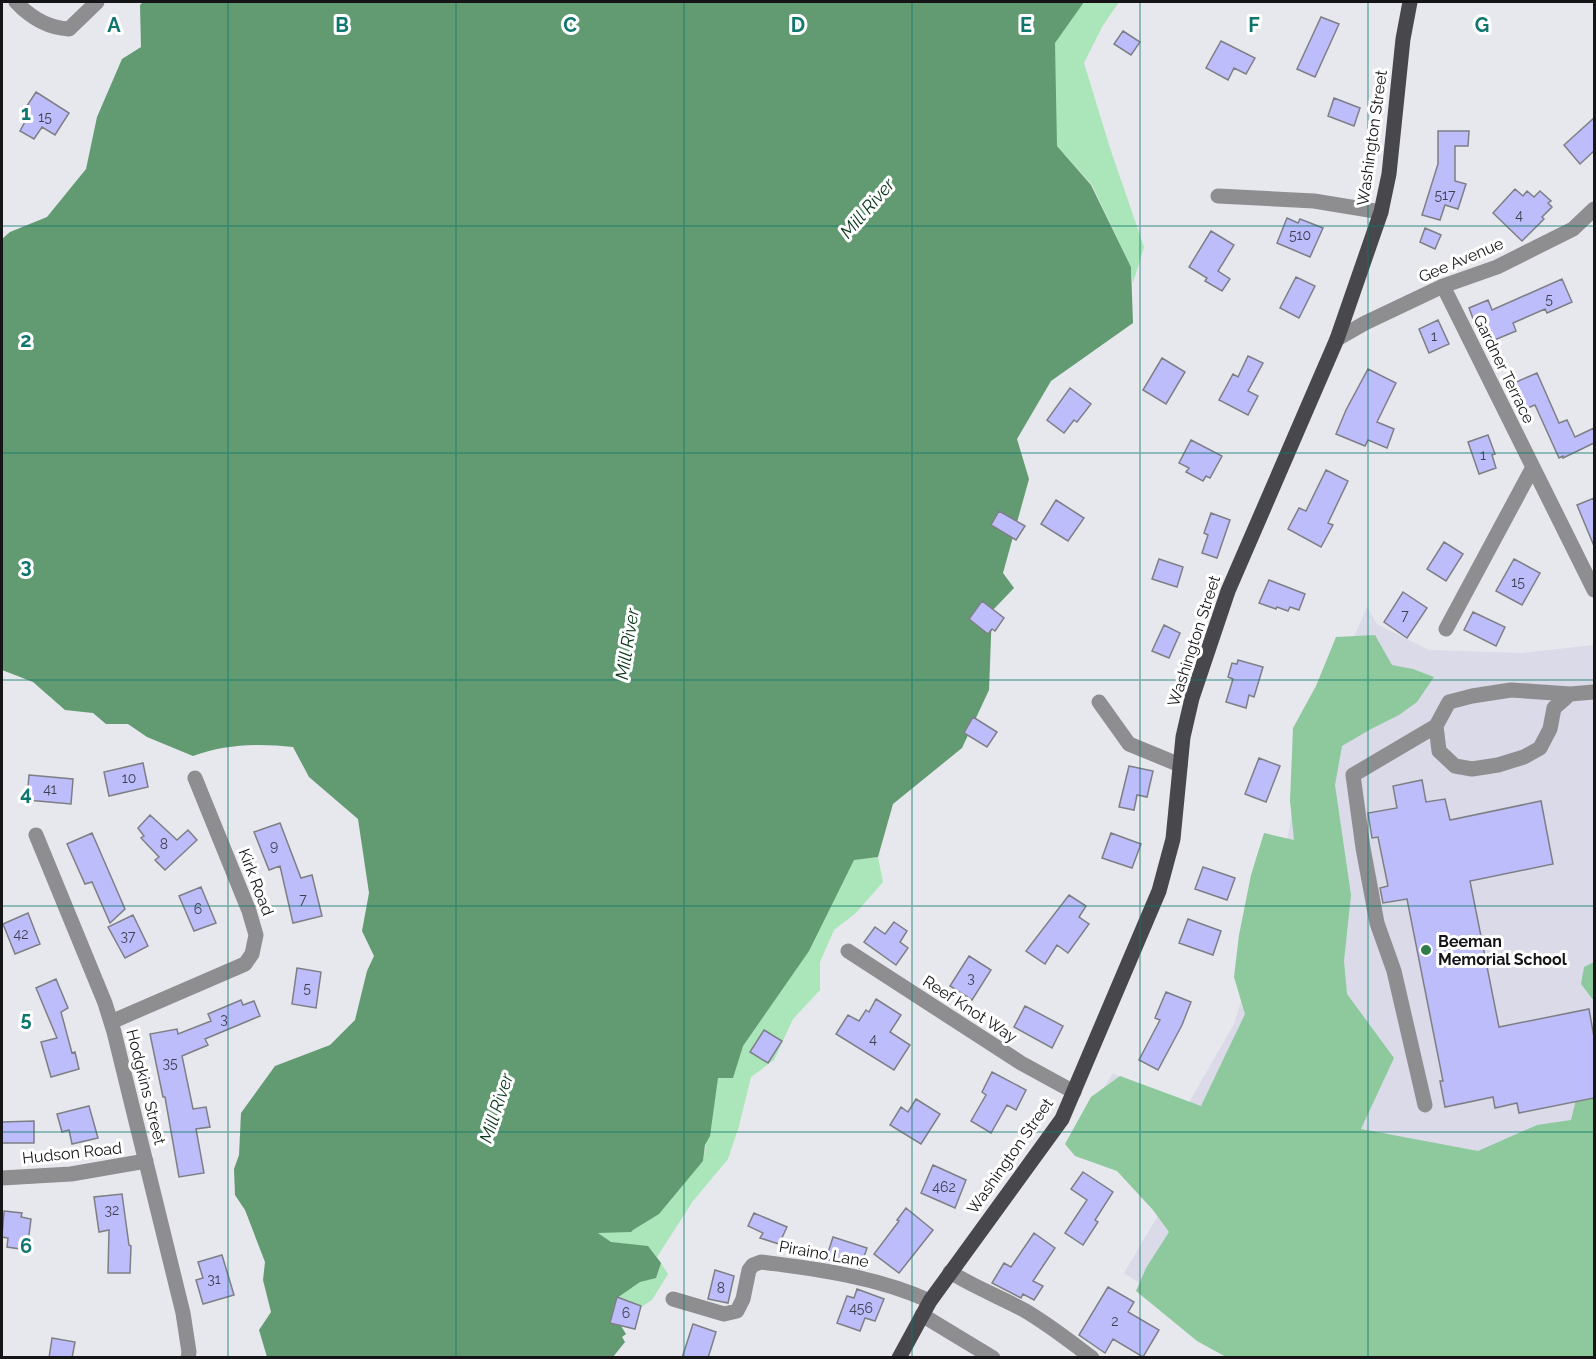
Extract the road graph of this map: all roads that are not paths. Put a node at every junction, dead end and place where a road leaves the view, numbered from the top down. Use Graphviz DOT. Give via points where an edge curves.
graph roads {
  1 [pos="16,2"];
  2 [pos="97,2"];
  3 [pos="1410,2"];
  4 [pos="1218,196"];
  5 [pos="1594,209"];
  6 [pos="1381,212"];
  7 [pos="1443,286"];
  8 [pos="1337,339"];
  9 [pos="1533,467"];
  10 [pos="1594,590"];
  11 [pos="1446,629"];
  12 [pos="1594,692"];
  13 [pos="1570,694"];
  14 [pos="1099,702"];
  15 [pos="1436,726"];
  16 [pos="1180,765"];
  17 [pos="195,778"];
  18 [pos="36,835"];
  19 [pos="848,951"];
  20 [pos="111,1022"];
  21 [pos="1074,1092"];
  22 [pos="1425,1105"];
  23 [pos="146,1161"];
  24 [pos="2,1178"];
  25 [pos="950,1272"];
  26 [pos="673,1299"];
  27 [pos="930,1301"];
  28 [pos="922,1315"];
  29 [pos="188,1358"];
  30 [pos="898,1358"];
  31 [pos="993,1358"];
  32 [pos="1092,1358"];
  1 -- 2 [label="street" via="56,29 69,29"];
  3 -- 6 [label="main road, Washington Street"];
  4 -- 6 [label="street" via="1314,201"];
  5 -- 7 [label="street, Gee Avenue" via="1558,236 1497,267"];
  6 -- 8 [label="main road, Washington Street"];
  7 -- 8 [label="street, Gee Avenue"];
  7 -- 9 [label="street, Gardner Terrace"];
  8 -- 16 [label="main road, Washington Street" via="1228,591 1192,698"];
  9 -- 10 [label="street, Gardner Terrace"];
  9 -- 11 [label="street"];
  12 -- 13 [label="street"];
  13 -- 15 [label="street" via="1511,690 1472,696 1449,702"];
  13 -- 15 [label="street" via="1554,708 1550,729 1540,748 1524,758 1498,765 1472,769 1455,766 1439,751"];
  14 -- 16 [label="street" via="1129,744"];
  15 -- 22 [label="street" via="1353,775 1377,923 1394,971"];
  16 -- 21 [label="main road, Washington Street" via="1173,839 1159,891"];
  17 -- 20 [label="street, Kirk Road" via="249,911 256,935 252,954 245,964"];
  18 -- 20 [label="street, Hodgkins Street"];
  19 -- 21 [label="street, Reef Knot Way" via="1021,1063"];
  20 -- 23 [label="street, Hodgkins Street"];
  21 -- 25 [label="main road, Washington Street" via="1062,1119"];
  23 -- 24 [label="street, Hudson Road" via="71,1174"];
  23 -- 29 [label="street, Hodgkins Street" via="183,1312"];
  25 -- 27 [label="main road, Washington Street"];
  25 -- 32 [label="street" via="1022,1309"];
  26 -- 27 [label="street, Piraino Lane" via="724,1314 737,1311 750,1270 761,1262 859,1278 912,1292"];
  27 -- 28 [label="main road, Washington Street"];
  28 -- 30 [label="main road, Washington Street"];
  28 -- 31 [label="street"];
}
